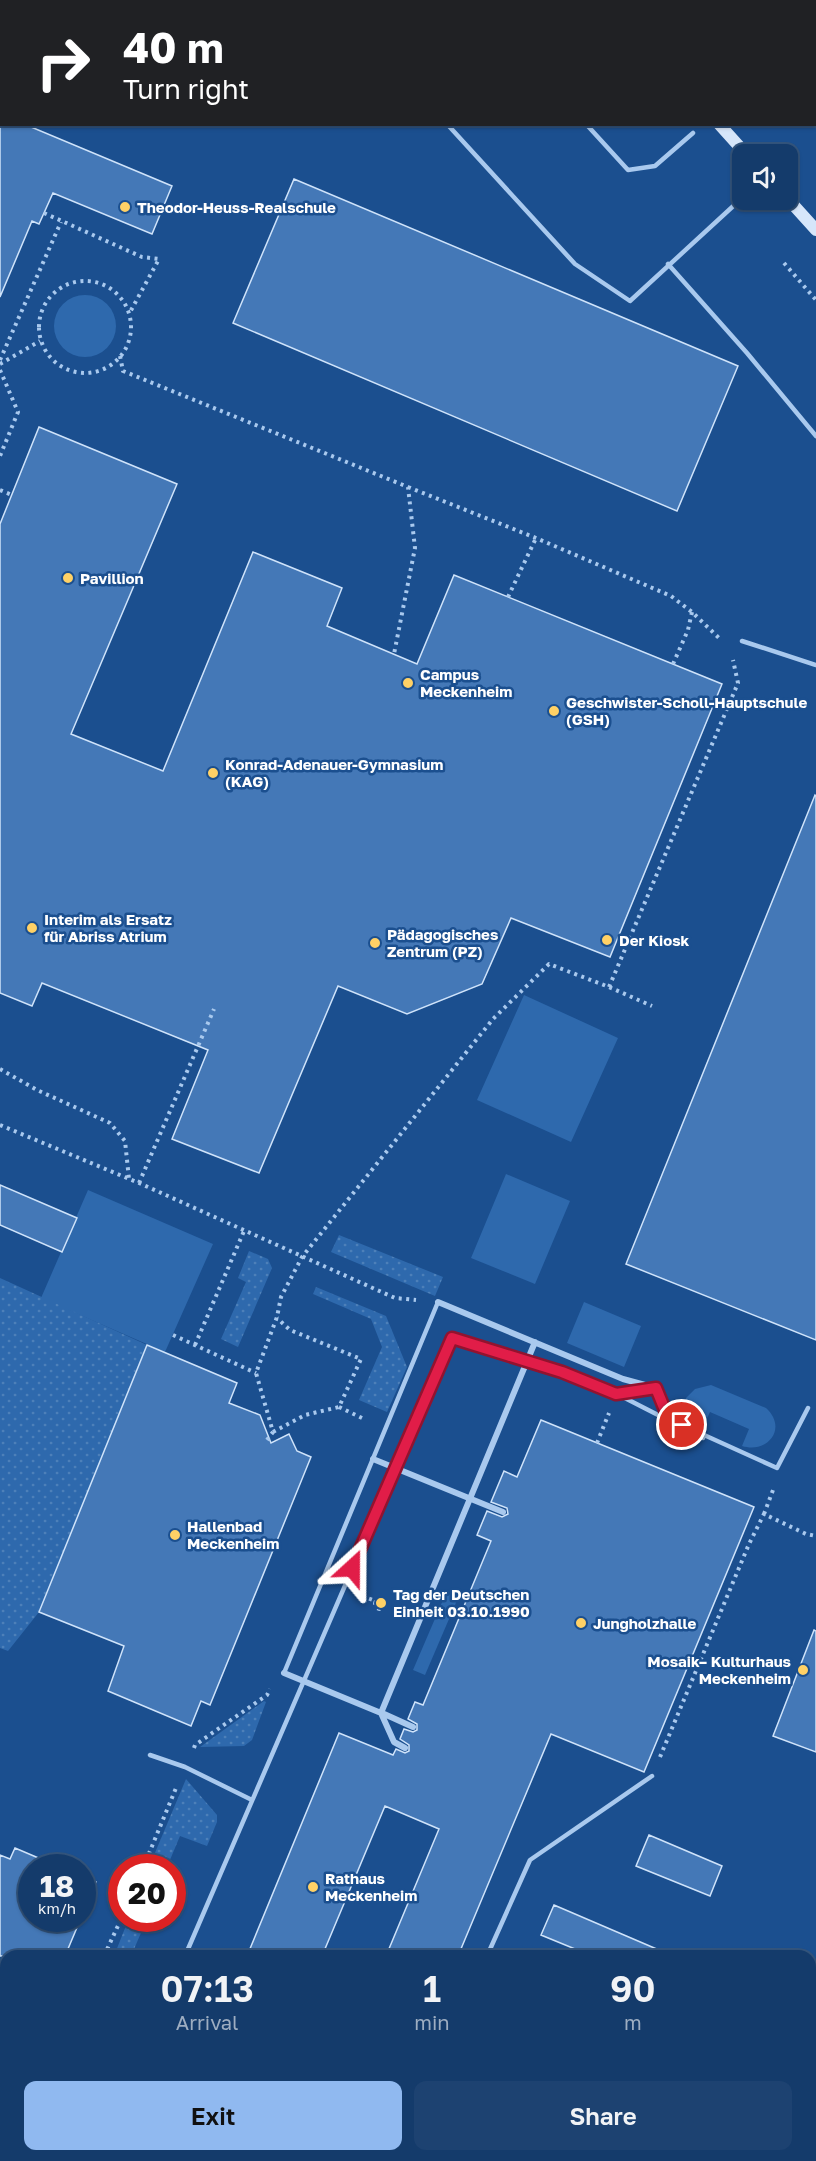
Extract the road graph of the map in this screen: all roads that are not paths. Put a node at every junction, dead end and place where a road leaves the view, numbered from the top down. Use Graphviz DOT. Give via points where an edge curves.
graph roads {
  1 [pos="449,126"];
  2 [pos="588,126"];
  3 [pos="720,126"];
  4 [pos="693,133"];
  5 [pos="737,144"];
  6 [pos="732,207"];
  7 [pos="798,210"];
  8 [pos="816,230"];
  9 [pos="668,264"];
  10 [pos="816,436"];
  11 [pos="742,641"];
  12 [pos="816,665"];
  13 [pos="438,1302"];
  14 [pos="535,1342"];
  15 [pos="527,1361"];
  16 [pos="656,1388"];
  17 [pos="616,1394"];
  18 [pos="373,1459"];
  19 [pos="396,1468"];
  20 [pos="470,1498"];
  21 [pos="503,1512"];
  22 [pos="284,1673"];
  23 [pos="303,1681"];
  24 [pos="381,1713"];
  25 [pos="413,1727"];
  26 [pos="405,1748"];
  27 [pos="150,1755"];
  28 [pos="652,1776"];
  29 [pos="252,1800"];
  30 [pos="188,1950"];
  31 [pos="490,1950"];
  1 -- 9 [label="lane" via="575,264 630,301"];
  2 -- 4 [label="lane" via="628,170 655,166"];
  3 -- 5 [label="street"];
  6 -- 9 [label="lane"];
  7 -- 8 [label="street"];
  9 -- 10 [label="lane"];
  11 -- 12 [label="lane"];
  13 -- 14 [label="street"];
  13 -- 18 [label="lane"];
  14 -- 15 [label="street"];
  14 -- 16 [label="street" via="623,1379"];
  15 -- 17 [label="lane"];
  15 -- 19 [label="lane" via="452,1338"];
  15 -- 20 [label="street"];
  16 -- 17 [label="lane"];
  16 -- 17 [label="lane" via="665,1410 682,1425 777,1468 808,1408 779,1471"];
  18 -- 19 [label="street"];
  18 -- 22 [label="lane"];
  19 -- 20 [label="street"];
  19 -- 23 [label="lane"];
  20 -- 21 [label="street"];
  20 -- 24 [label="street"];
  22 -- 23 [label="street"];
  23 -- 24 [label="street"];
  23 -- 29 [label="lane"];
  24 -- 25 [label="street"];
  24 -- 26 [label="street" via="394,1742"];
  27 -- 29 [label="lane" via="185,1767"];
  28 -- 31 [label="lane" via="530,1860"];
  29 -- 30 [label="lane"];
}
